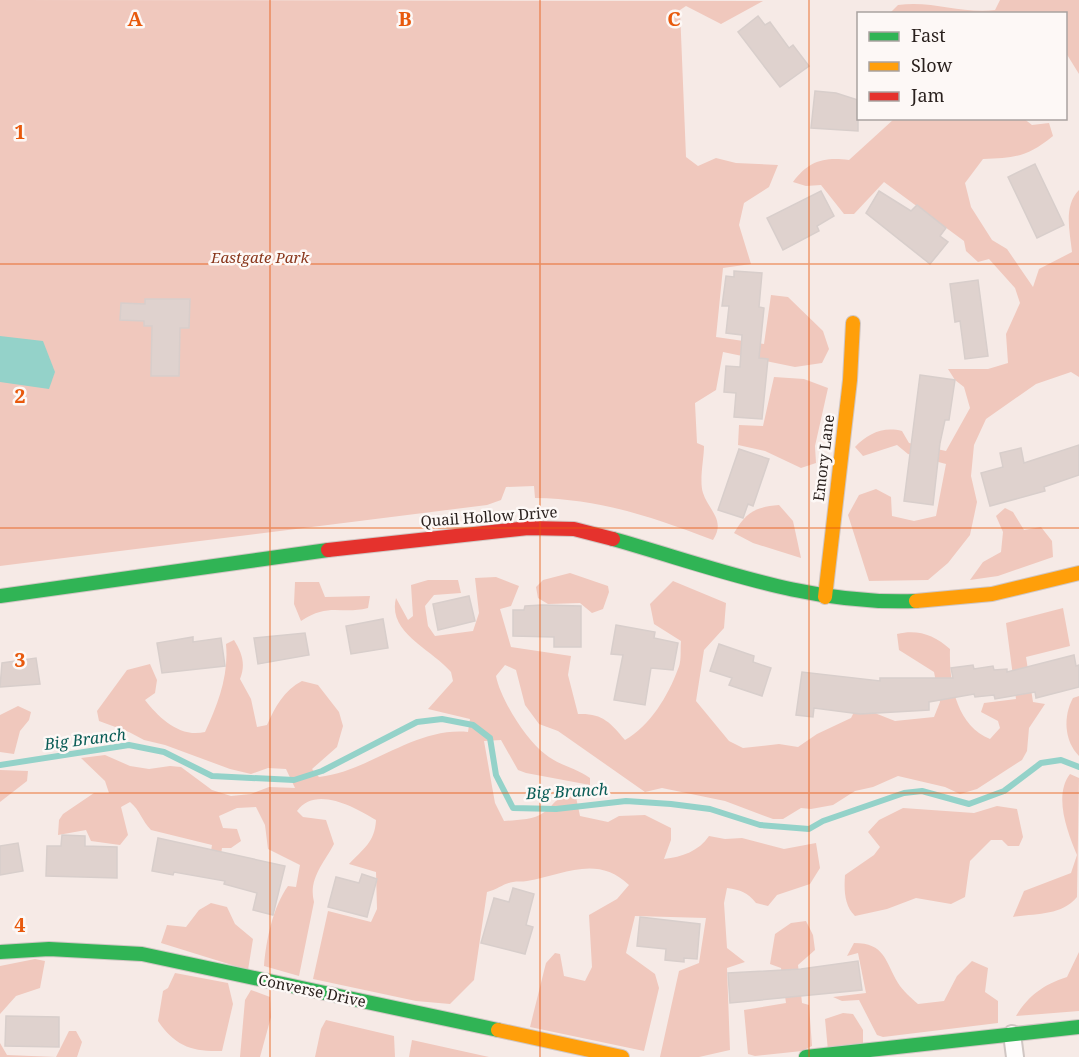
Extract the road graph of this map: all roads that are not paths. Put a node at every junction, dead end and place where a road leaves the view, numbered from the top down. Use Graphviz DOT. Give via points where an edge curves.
graph roads {
  1 [pos="853,323"];
  2 [pos="1079,573"];
  3 [pos="0,596"];
  4 [pos="825,597"];
  5 [pos="0,952"];
  6 [pos="1079,1027"];
  7 [pos="1012,1034"];
  8 [pos="559,1051"];
  9 [pos="622,1057"];
  10 [pos="806,1057"];
  11 [pos="1015,1057"];
  1 -- 4 [label="street, Emory Lane"];
  2 -- 4 [label="street, Quail Hollow Drive" via="1028,588 956,599 901,603"];
  3 -- 4 [label="street, Quail Hollow Drive" via="333,548 526,528 572,528 726,575"];
  5 -- 8 [label="street, Converse Drive" via="49,949 142,954"];
  6 -- 7 [label="street"];
  7 -- 10 [label="street"];
  7 -- 11 [label="street"];
  8 -- 9 [label="street, Converse Drive"];
}
